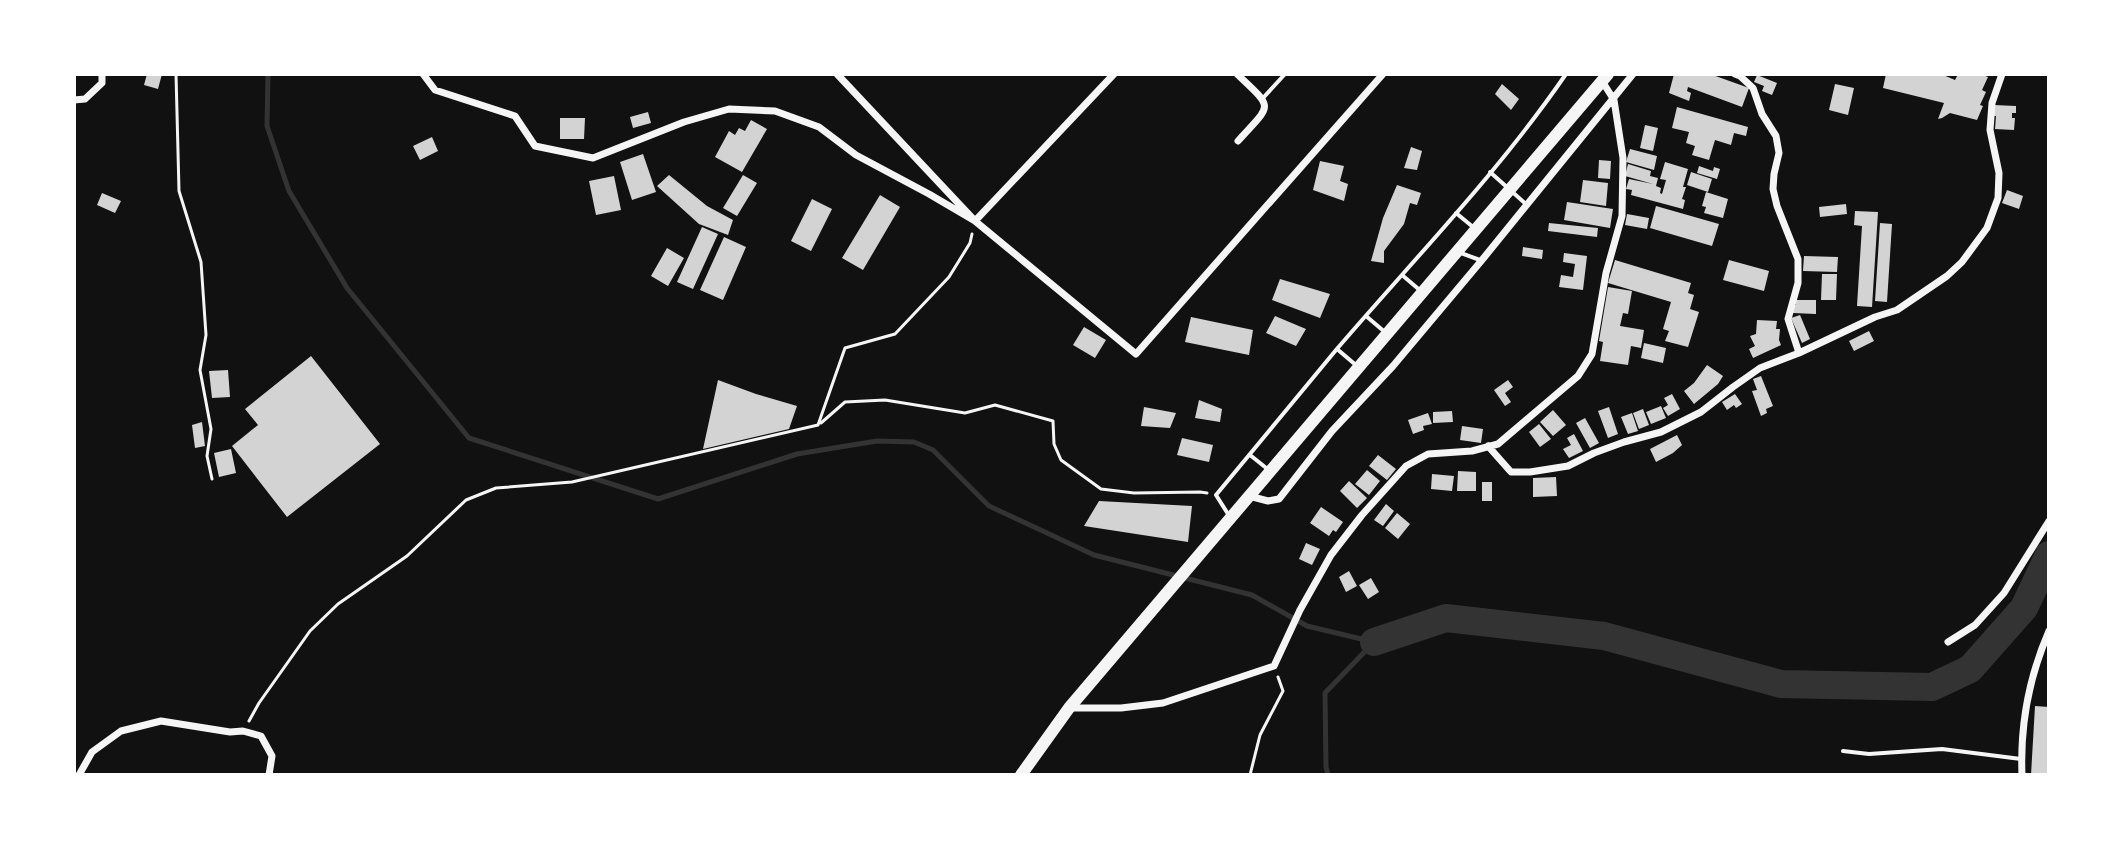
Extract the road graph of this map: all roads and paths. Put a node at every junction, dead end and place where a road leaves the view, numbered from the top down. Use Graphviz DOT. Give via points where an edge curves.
graph roads {
  1 [pos="102,74"];
  2 [pos="176,74"];
  3 [pos="423,74"];
  4 [pos="837,74"];
  5 [pos="1114,74"];
  6 [pos="1237,74"];
  7 [pos="1285,74"];
  8 [pos="1383,74"];
  9 [pos="1566,74"];
  10 [pos="1633,74"];
  11 [pos="1735,74"];
  12 [pos="2002,74"];
  13 [pos="1605,78"];
  14 [pos="1263,98"];
  15 [pos="74,100"];
  16 [pos="1614,100"];
  17 [pos="1238,141"];
  18 [pos="1490,172"];
  19 [pos="1511,190"];
  20 [pos="1528,205"];
  21 [pos="1456,213"];
  22 [pos="975,221"];
  23 [pos="1477,230"];
  24 [pos="1458,252"];
  25 [pos="1482,260"];
  26 [pos="1402,275"];
  27 [pos="1423,293"];
  28 [pos="1366,316"];
  29 [pos="1387,335"];
  30 [pos="1337,349"];
  31 [pos="1799,353"];
  32 [pos="1359,368"];
  33 [pos="818,425"];
  34 [pos="1488,446"];
  35 [pos="1250,455"];
  36 [pos="1270,471"];
  37 [pos="212,479"];
  38 [pos="1216,495"];
  39 [pos="1249,496"];
  40 [pos="1230,517"];
  41 [pos="2049,521"];
  42 [pos="2049,631"];
  43 [pos="1948,642"];
  44 [pos="1274,666"];
  45 [pos="1069,708"];
  46 [pos="243,731"];
  47 [pos="1843,751"];
  48 [pos="2021,759"];
  49 [pos="79,775"];
  50 [pos="269,775"];
  51 [pos="1021,775"];
  52 [pos="1250,775"];
  53 [pos="2022,775"];
  1 -- 15 [label="street" via="102,83 85,99"];
  2 -- 37 [label="path" via="179,191 201,262 206,335 200,370 211,429 207,456"];
  3 -- 22 [label="street" via="435,90 515,116 535,146 593,158 729,109 775,111 819,127 856,155"];
  4 -- 22 [label="street"];
  5 -- 22 [label="street"];
  6 -- 14 [label="street"];
  7 -- 14 [label="lane"];
  8 -- 22 [label="street" via="1136,354"];
  9 -- 18 [label="lane"];
  10 -- 16 [label="street"];
  11 -- 31 [label="street" via="1753,88 1776,136 1773,189 1798,259 1788,319"];
  12 -- 31 [label="street" via="1990,130 1998,198 1987,228 1947,276 1897,310"];
  13 -- 16 [label="street"];
  13 -- 19 [label="highway"];
  14 -- 17 [label="street" via="1265,111"];
  16 -- 20 [label="street"];
  16 -- 34 [label="street" via="1623,158 1622,216 1592,354 1578,376 1498,444"];
  18 -- 19 [label="lane"];
  18 -- 21 [label="lane"];
  19 -- 20 [label="lane"];
  19 -- 23 [label="highway"];
  20 -- 25 [label="street"];
  21 -- 23 [label="lane"];
  21 -- 26 [label="lane"];
  22 -- 33 [label="path" via="970,243 949,277 895,334 845,348"];
  23 -- 24 [label="highway"];
  24 -- 25 [label="lane"];
  24 -- 27 [label="highway"];
  25 -- 39 [label="street" via="1279,499"];
  26 -- 27 [label="lane"];
  26 -- 28 [label="lane"];
  27 -- 29 [label="highway"];
  28 -- 29 [label="lane"];
  28 -- 30 [label="lane"];
  29 -- 32 [label="highway"];
  30 -- 32 [label="lane"];
  30 -- 35 [label="lane"];
  31 -- 34 [label="street" via="1760,368 1701,412 1661,432 1568,466 1511,472"];
  32 -- 36 [label="highway"];
  33 -- 38 [label="path" via="845,402 885,400 965,413 995,405 1053,421 1061,460 1101,489"];
  33 -- 46 [label="path" via="572,482 496,488 466,500 407,556 338,604 310,631"];
  34 -- 44 [label="street" via="1428,454 1406,466 1331,555"];
  35 -- 36 [label="lane"];
  35 -- 38 [label="lane"];
  36 -- 39 [label="highway"];
  38 -- 40 [label="lane"];
  39 -- 40 [label="highway"];
  40 -- 45 [label="highway"];
  41 -- 43 [label="street" via="2004,593 1975,625"];
  42 -- 48 [label="street" via="2030,686"];
  44 -- 45 [label="street" via="1163,703"];
  44 -- 52 [label="path" via="1283,691 1260,735"];
  45 -- 51 [label="highway"];
  46 -- 49 [label="street" via="161,721 121,731 92,752"];
  46 -- 50 [label="street" via="261,736 272,756"];
  47 -- 48 [label="lane" via="1942,749"];
  48 -- 53 [label="street"];
}
